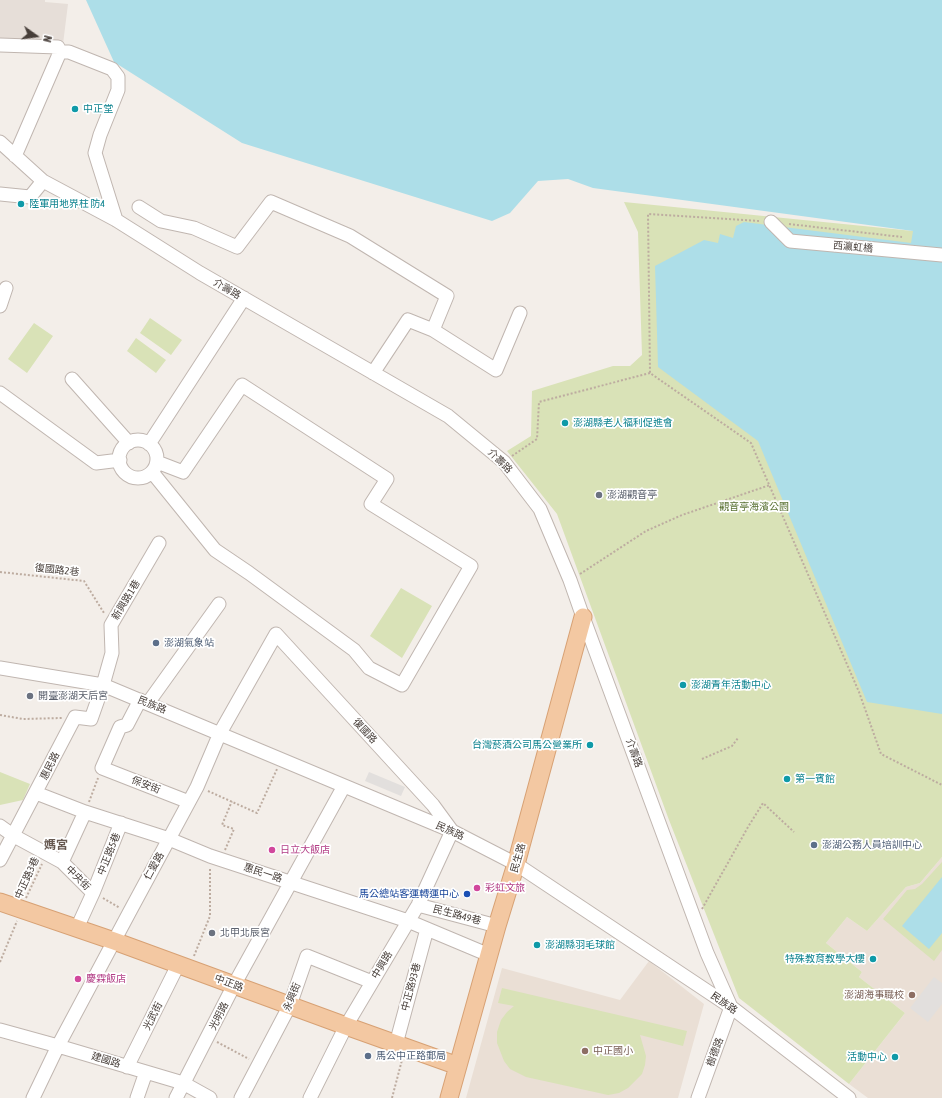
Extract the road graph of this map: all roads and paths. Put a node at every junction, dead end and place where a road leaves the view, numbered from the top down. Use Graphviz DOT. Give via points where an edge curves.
graph roads {
  1 [pos="0,45"];
  2 [pos="58,47"];
  3 [pos="0,142"];
  4 [pos="15,156"];
  5 [pos="43,181"];
  6 [pos="0,194"];
  7 [pos="139,207"];
  8 [pos="116,220"];
  9 [pos="771,222"];
  10 [pos="902,237"];
  11 [pos="942,255"];
  12 [pos="6,288"];
  13 [pos="244,298"];
  14 [pos="0,306"];
  15 [pos="520,313"];
  16 [pos="434,330"];
  17 [pos="373,372"];
  18 [pos="650,373"];
  19 [pos="72,379"];
  20 [pos="0,393"];
  21 [pos="129,443"];
  22 [pos="149,444"];
  23 [pos="120,460"];
  24 [pos="504,462"];
  25 [pos="154,467"];
  26 [pos="770,485"];
  27 [pos="159,543"];
  28 [pos="0,572"];
  29 [pos="570,580"];
  30 [pos="219,604"];
  31 [pos="583,617"];
  32 [pos="111,625"];
  33 [pos="276,634"];
  34 [pos="0,668"];
  35 [pos="103,685"];
  36 [pos="144,702"];
  37 [pos="0,715"];
  38 [pos="75,717"];
  39 [pos="220,733"];
  40 [pos="738,738"];
  41 [pos="281,759"];
  42 [pos="702,759"];
  43 [pos="102,768"];
  44 [pos="942,785"];
  45 [pos="344,786"];
  46 [pos="197,787"];
  47 [pos="36,793"];
  48 [pos="190,802"];
  49 [pos="232,802"];
  50 [pos="85,812"];
  51 [pos="121,823"];
  52 [pos="0,826"];
  53 [pos="452,831"];
  54 [pos="794,832"];
  55 [pos="14,836"];
  56 [pos="169,839"];
  57 [pos="46,854"];
  58 [pos="215,858"];
  59 [pos="0,860"];
  60 [pos="62,862"];
  61 [pos="516,864"];
  62 [pos="292,882"];
  63 [pos="93,893"];
  64 [pos="0,902"];
  65 [pos="418,905"];
  66 [pos="21,909"];
  67 [pos="692,912"];
  68 [pos="129,913"];
  69 [pos="408,921"];
  70 [pos="497,926"];
  71 [pos="77,928"];
  72 [pos="427,929"];
  73 [pos="114,941"];
  74 [pos="489,954"];
  75 [pos="0,962"];
  76 [pos="184,967"];
  77 [pos="372,982"];
  78 [pos="234,985"];
  79 [pos="290,1005"];
  80 [pos="731,1007"];
  81 [pos="346,1026"];
  82 [pos="0,1030"];
  83 [pos="208,1038"];
  84 [pos="400,1045"];
  85 [pos="58,1046"];
  86 [pos="259,1064"];
  87 [pos="127,1066"];
  88 [pos="458,1066"];
  89 [pos="146,1072"];
  90 [pos="183,1083"];
  91 [pos="836,1094"];
  92 [pos="33,1098"];
  93 [pos="137,1098"];
  94 [pos="176,1098"];
  95 [pos="210,1098"];
  96 [pos="241,1098"];
  97 [pos="310,1098"];
  98 [pos="392,1098"];
  99 [pos="449,1098"];
  100 [pos="698,1098"];
  101 [pos="849,1098"];
  1 -- 2 [label="street"];
  3 -- 4 [label="street, 介壽路"];
  4 -- 5 [label="street, 介壽路"];
  4 -- 8 [label="street" via="60,52 69,52 112,68 118,77 118,90 95,153"];
  5 -- 6 [label="street" via="30,197"];
  5 -- 8 [label="street, 介壽路"];
  7 -- 16 [label="street" via="161,220 194,228 237,247 271,202 350,236 447,296"];
  8 -- 13 [label="street, 介壽路"];
  9 -- 10 [label="path"];
  9 -- 11 [label="street, 西瀛虹橋" via="790,241"];
  9 -- 18 [label="path" via="648,214"];
  12 -- 14 [label="street"];
  13 -- 17 [label="street, 介壽路"];
  13 -- 22 [label="street"];
  15 -- 16 [label="street" via="496,370"];
  16 -- 17 [label="street" via="408,320"];
  17 -- 24 [label="street, 介壽路" via="448,416"];
  18 -- 24 [label="path" via="538,402 537,439"];
  18 -- 26 [label="path" via="751,443"];
  19 -- 21 [label="street"];
  20 -- 23 [label="street" via="96,463"];
  21 -- 22 [label="street" via="139,440"];
  21 -- 23 [label="street" via="122,450"];
  22 -- 25 [label="street" via="155,452"];
  23 -- 25 [label="street" via="121,467 129,476 142,478"];
  24 -- 29 [label="street, 介壽路" via="540,509"];
  25 -- 25 [label="street" via="215,550 354,650 369,668 402,685 471,566 371,504 387,479 242,385 183,472"];
  26 -- 29 [label="path" via="682,515 646,531"];
  26 -- 44 [label="path" via="859,692 881,754"];
  27 -- 32 [label="street, 新興路1巷"];
  28 -- 32 [label="path, 復國路2巷" via="84,581"];
  29 -- 31 [label="street, 介壽路"];
  30 -- 36 [label="street"];
  31 -- 61 [label="main road, 民生路"];
  31 -- 67 [label="street, 介壽路"];
  32 -- 35 [label="street, 新興路1巷" via="112,653"];
  33 -- 39 [label="street, 仁愛路"];
  33 -- 53 [label="street, 復國路" via="433,805"];
  34 -- 35 [label="street, 民族路"];
  35 -- 36 [label="street, 民族路"];
  35 -- 38 [label="street" via="91,718"];
  36 -- 39 [label="street, 民族路"];
  36 -- 43 [label="street" via="127,725 120,727"];
  37 -- 38 [label="path" via="22,718"];
  38 -- 47 [label="street, 惠民路"];
  39 -- 41 [label="street, 民族路"];
  39 -- 46 [label="street, 仁愛路"];
  40 -- 42 [label="path" via="732,746"];
  41 -- 45 [label="street, 民族路"];
  41 -- 49 [label="path" via="258,813"];
  43 -- 48 [label="street, 保安街"];
  43 -- 50 [label="path"];
  45 -- 53 [label="street, 民族路"];
  45 -- 62 [label="street, 光明路"];
  46 -- 48 [label="street, 仁愛路"];
  46 -- 49 [label="path"];
  47 -- 50 [label="street, 惠民一路"];
  47 -- 55 [label="street, 惠民路"];
  48 -- 56 [label="street, 仁愛路"];
  49 -- 58 [label="path" via="222,825 234,829"];
  50 -- 51 [label="street, 惠民一路"];
  50 -- 60 [label="street"];
  51 -- 56 [label="street, 惠民一路"];
  51 -- 63 [label="street, 中正路5巷"];
  52 -- 55 [label="street, 中央街"];
  53 -- 61 [label="street, 民族路"];
  53 -- 65 [label="street, 中興路"];
  54 -- 67 [label="path" via="764,803 701,910"];
  55 -- 57 [label="street, 中央街"];
  55 -- 59 [label="street, 惠民路"];
  56 -- 58 [label="street, 惠民一路"];
  56 -- 68 [label="street, 仁愛路"];
  57 -- 60 [label="street, 中央街"];
  57 -- 66 [label="path, 中正路3巷"];
  58 -- 62 [label="street, 惠民一路"];
  58 -- 76 [label="path" via="210,916"];
  60 -- 63 [label="street, 中央街"];
  61 -- 70 [label="main road, 民生路"];
  61 -- 80 [label="street, 民族路"];
  62 -- 69 [label="street, 惠民一路"];
  62 -- 78 [label="street, 光明路"];
  63 -- 68 [label="path"];
  63 -- 71 [label="street, 中正路5巷"];
  64 -- 66 [label="main road, 中正路"];
  65 -- 69 [label="street, 中興路"];
  65 -- 70 [label="street, 民生路49巷"];
  66 -- 71 [label="main road, 中正路"];
  66 -- 75 [label="path, 中正路3巷"];
  67 -- 80 [label="street, 介壽路"];
  68 -- 73 [label="street, 仁愛路"];
  69 -- 72 [label="street, 惠民一路"];
  69 -- 77 [label="street, 中興路"];
  70 -- 74 [label="main road, 民生路"];
  71 -- 73 [label="main road, 中正路"];
  72 -- 74 [label="street, 惠民一路"];
  72 -- 84 [label="street, 中正路93巷"];
  73 -- 76 [label="main road, 中正路"];
  73 -- 85 [label="street, 仁愛路"];
  74 -- 88 [label="main road, 民生路"];
  76 -- 78 [label="main road, 中正路"];
  76 -- 87 [label="street, 光武街"];
  77 -- 79 [label="street, 永興街" via="307,956"];
  77 -- 81 [label="street, 中興路"];
  78 -- 79 [label="main road, 中正路"];
  78 -- 83 [label="street, 光明路"];
  79 -- 81 [label="main road, 中正路"];
  79 -- 86 [label="street, 永興街"];
  80 -- 91 [label="street, 民族路"];
  80 -- 100 [label="street, 樹德路"];
  81 -- 84 [label="main road, 中正路"];
  81 -- 97 [label="street, 中興路"];
  82 -- 85 [label="street, 建國路"];
  83 -- 86 [label="path"];
  83 -- 90 [label="street, 光明路"];
  84 -- 88 [label="main road, 中正路"];
  84 -- 98 [label="path"];
  85 -- 87 [label="street, 建國路"];
  85 -- 92 [label="street, 仁愛路"];
  86 -- 96 [label="street, 永興街"];
  87 -- 89 [label="street, 建國路"];
  88 -- 99 [label="main road, 民生路"];
  89 -- 90 [label="street, 建國路"];
  89 -- 93 [label="street"];
  90 -- 94 [label="street, 光明路"];
  90 -- 95 [label="street, 建國路"];
  91 -- 101 [label="street, 民族路"];
}
